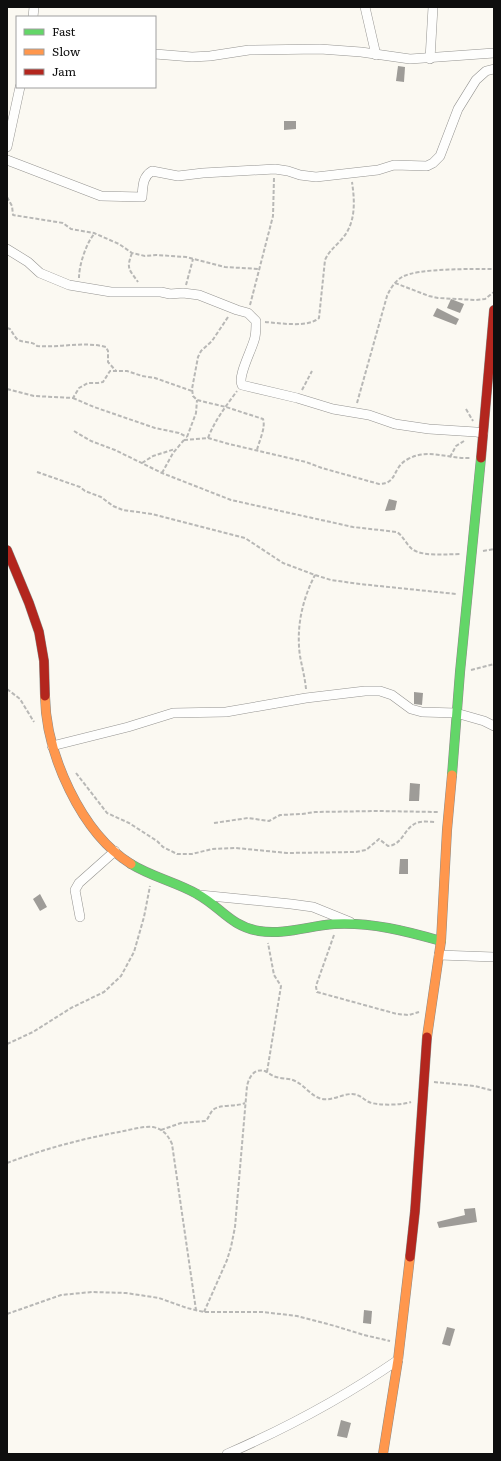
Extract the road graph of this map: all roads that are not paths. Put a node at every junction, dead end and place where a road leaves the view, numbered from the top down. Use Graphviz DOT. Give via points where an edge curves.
graph roads {
  1 [pos="365,7"];
  2 [pos="433,7"];
  3 [pos="494,53"];
  4 [pos="156,54"];
  5 [pos="376,55"];
  6 [pos="430,59"];
  7 [pos="494,69"];
  8 [pos="20,88"];
  9 [pos="7,147"];
  10 [pos="7,160"];
  11 [pos="7,249"];
  12 [pos="494,310"];
  13 [pos="493,342"];
  14 [pos="481,433"];
  15 [pos="7,550"];
  16 [pos="456,713"];
  17 [pos="494,726"];
  18 [pos="52,746"];
  19 [pos="115,851"];
  20 [pos="199,895"];
  21 [pos="80,917"];
  22 [pos="354,924"];
  23 [pos="441,941"];
  24 [pos="439,955"];
  25 [pos="494,957"];
  26 [pos="398,1360"];
  27 [pos="227,1454"];
  28 [pos="384,1454"];
  1 -- 5 [label="street"];
  2 -- 6 [label="street"];
  3 -- 6 [label="street"];
  4 -- 5 [label="street" via="192,57 249,50 320,49"];
  5 -- 6 [label="street" via="410,60"];
  7 -- 10 [label="street" via="486,71 476,80 458,109 440,156 433,164 427,166 394,165 378,170 306,176 275,169 178,176 152,171 143,183 142,197 124,197 101,196"];
  8 -- 9 [label="street"];
  11 -- 14 [label="street" via="40,273 59,282 111,292 161,292 199,296 248,313 256,321 255,337 244,367 241,385 333,409 369,415 395,424"];
  12 -- 13 [label="street"];
  13 -- 14 [label="street"];
  14 -- 16 [label="street" via="481,457"];
  15 -- 18 [label="street" via="30,602 39,633 43,652 46,718"];
  16 -- 17 [label="street"];
  16 -- 18 [label="street" via="422,712 412,709 392,695 380,691 365,691 226,712 174,713"];
  16 -- 23 [label="street"];
  18 -- 19 [label="street" via="68,787 82,812 96,833"];
  19 -- 20 [label="street" via="144,872"];
  19 -- 21 [label="street" via="79,883 75,890"];
  20 -- 22 [label="street" via="314,908"];
  20 -- 22 [label="street" via="230,920 248,929 266,932 292,931"];
  22 -- 23 [label="street" via="376,925"];
  23 -- 24 [label="street"];
  24 -- 25 [label="street"];
  24 -- 26 [label="street" via="430,1008 415,1210"];
  26 -- 27 [label="street" via="315,1412"];
  26 -- 28 [label="street"];
}
